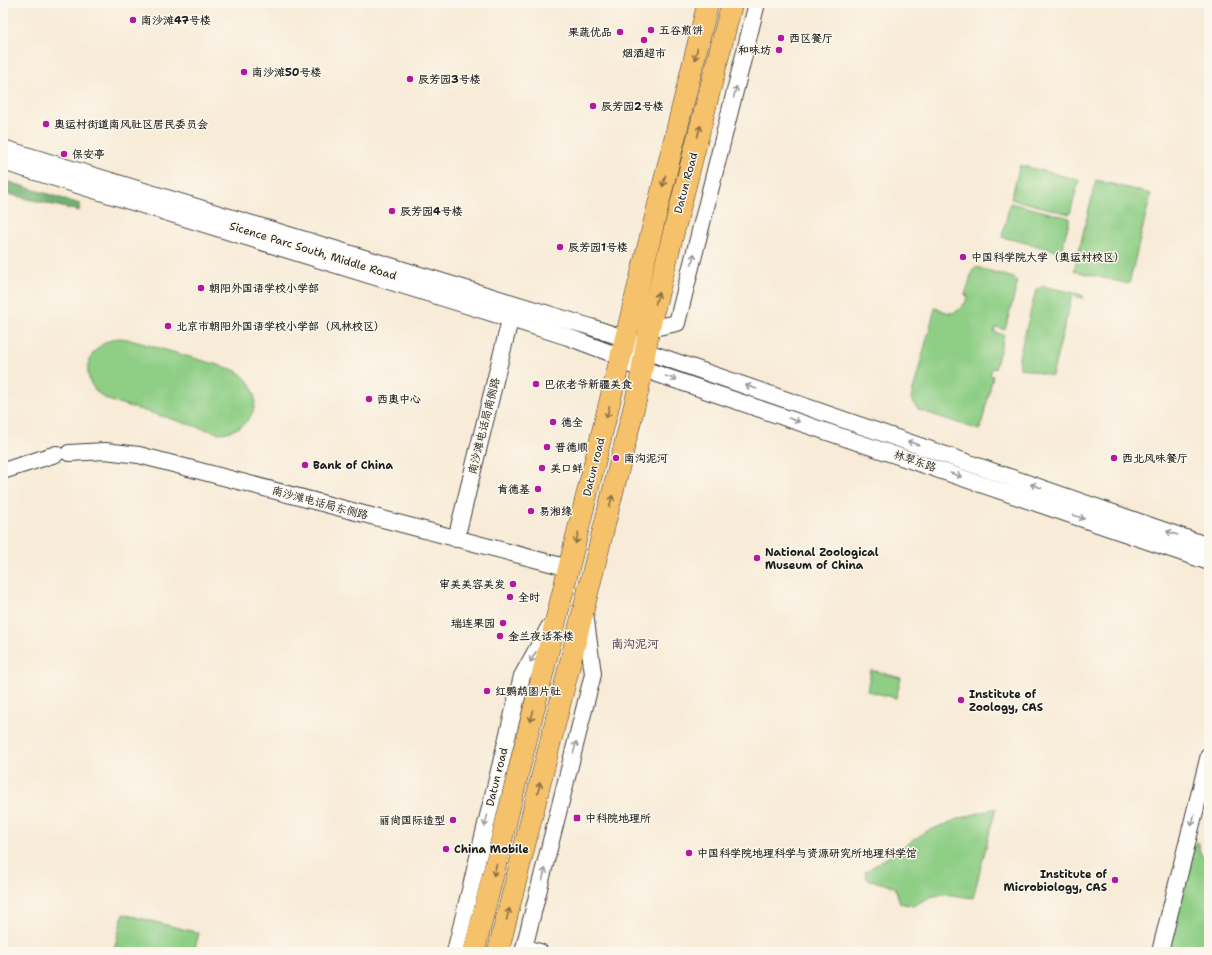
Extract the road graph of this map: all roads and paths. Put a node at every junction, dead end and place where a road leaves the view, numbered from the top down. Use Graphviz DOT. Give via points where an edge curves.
graph roads {
  1 [pos="708,3"];
  2 [pos="732,3"];
  3 [pos="757,3"];
  4 [pos="3,148"];
  5 [pos="3,156"];
  6 [pos="3,162"];
  7 [pos="511,316"];
  8 [pos="623,350"];
  9 [pos="645,351"];
  10 [pos="3,471"];
  11 [pos="456,539"];
  12 [pos="1209,546"];
  13 [pos="1209,562"];
  14 [pos="569,568"];
  15 [pos="585,607"];
  16 [pos="559,610"];
  17 [pos="1209,755"];
  18 [pos="524,950"];
  19 [pos="455,952"];
  20 [pos="474,952"];
  21 [pos="498,952"];
  22 [pos="540,952"];
  23 [pos="1160,952"];
  1 -- 8 [label="main road, Datun Road, one-way"];
  9 -- 2 [label="main road, Datun Road, one-way"];
  9 -- 3 [label="street, one-way" via="678,323"];
  4 -- 8 [label="street" via="583,325"];
  5 -- 7 [label="street, Sicence Parc South, Middle Road"];
  6 -- 7 [label="street"];
  7 -- 8 [label="street, Sicence Parc South, Middle Road"];
  7 -- 11 [label="street, 南沙滩电话局南侧路"];
  8 -- 9 [label="main road"];
  8 -- 14 [label="main road, Datun road, one-way"];
  12 -- 9 [label="street, 林翠东路, one-way"];
  9 -- 13 [label="street, 林翠东路, one-way"];
  15 -- 9 [label="main road, one-way" via="639,387"];
  10 -- 11 [label="street, 南沙滩电话局东侧路" via="62,453 105,451 139,455"];
  11 -- 14 [label="street, 南沙滩电话局东侧路"];
  14 -- 16 [label="main road, Datun road"];
  18 -- 15 [label="street, one-way" via="593,674"];
  21 -- 15 [label="main road, one-way"];
  16 -- 19 [label="street, Datun road, one-way" via="522,676"];
  16 -- 20 [label="main road, Datun road, one-way"];
  17 -- 23 [label="street, one-way"];
  18 -- 22 [label="street"];
}
